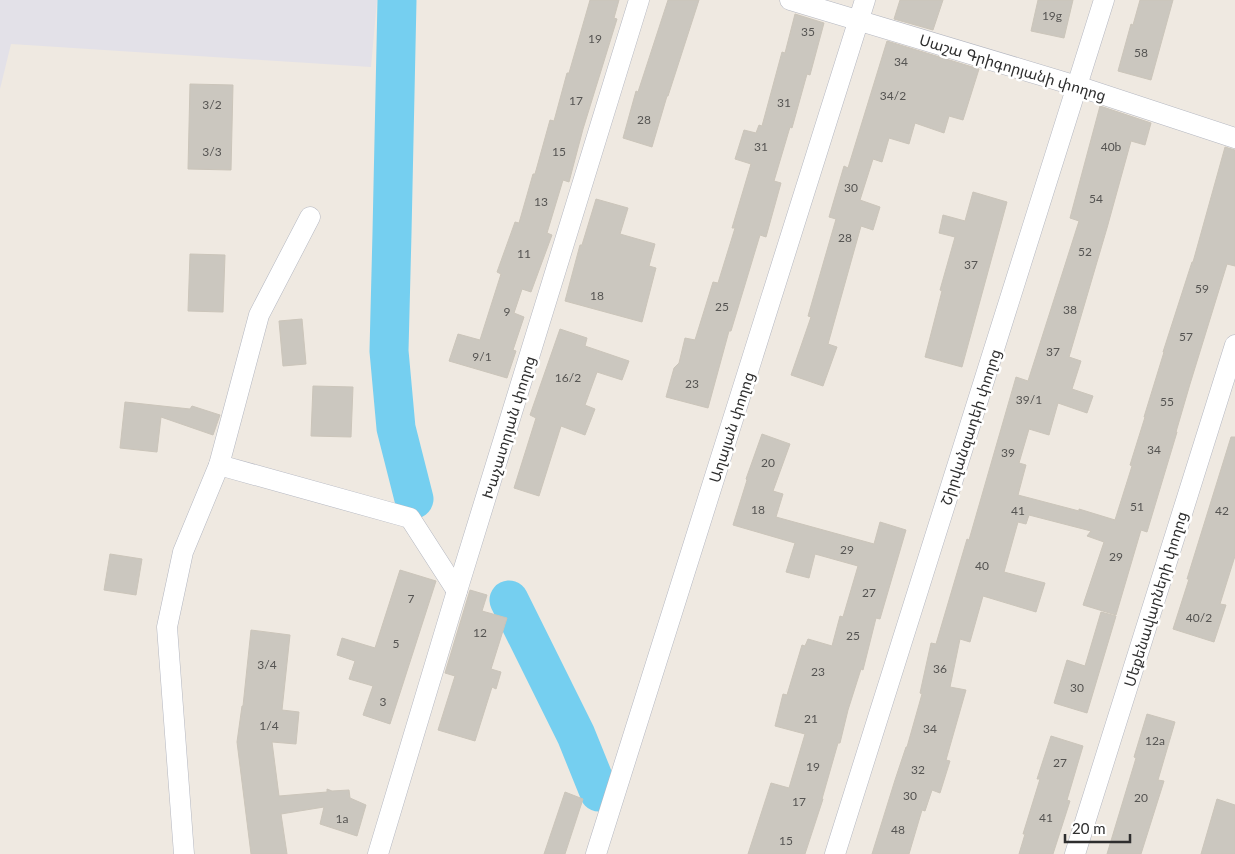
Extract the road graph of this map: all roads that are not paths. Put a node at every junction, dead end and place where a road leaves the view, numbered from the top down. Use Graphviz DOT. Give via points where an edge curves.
graph roads {
  1 [pos="639,0"];
  2 [pos="790,0"];
  3 [pos="866,0"];
  4 [pos="1104,0"];
  5 [pos="859,20"];
  6 [pos="1077,86"];
  7 [pos="1235,138"];
  8 [pos="310,217"];
  9 [pos="1235,345"];
  10 [pos="219,465"];
  11 [pos="457,591"];
  12 [pos="184,854"];
  13 [pos="378,854"];
  14 [pos="596,854"];
  15 [pos="835,854"];
  16 [pos="1075,854"];
  1 -- 11 [label="street, Խաչատրյան փողոց"];
  2 -- 5 [label="street, Սաշա Գրիգորյանի փողոց"];
  3 -- 5 [label="street, Աղայան փողոց"];
  4 -- 6 [label="street, Շիրվանզադեի փողոց"];
  5 -- 6 [label="street, Սաշա Գրիգորյանի փողոց"];
  5 -- 14 [label="street, Աղայան փողոց"];
  6 -- 7 [label="street, Սաշա Գրիգորյանի փողոց"];
  6 -- 15 [label="street, Շիրվանզադեի փողոց"];
  8 -- 10 [label="street" via="259,315"];
  9 -- 16 [label="street, Մեքենավարների փողոց"];
  10 -- 11 [label="street" via="410,518"];
  10 -- 12 [label="street" via="183,552 167,627"];
  11 -- 13 [label="street, Խաչատրյան փողոց"];
}
